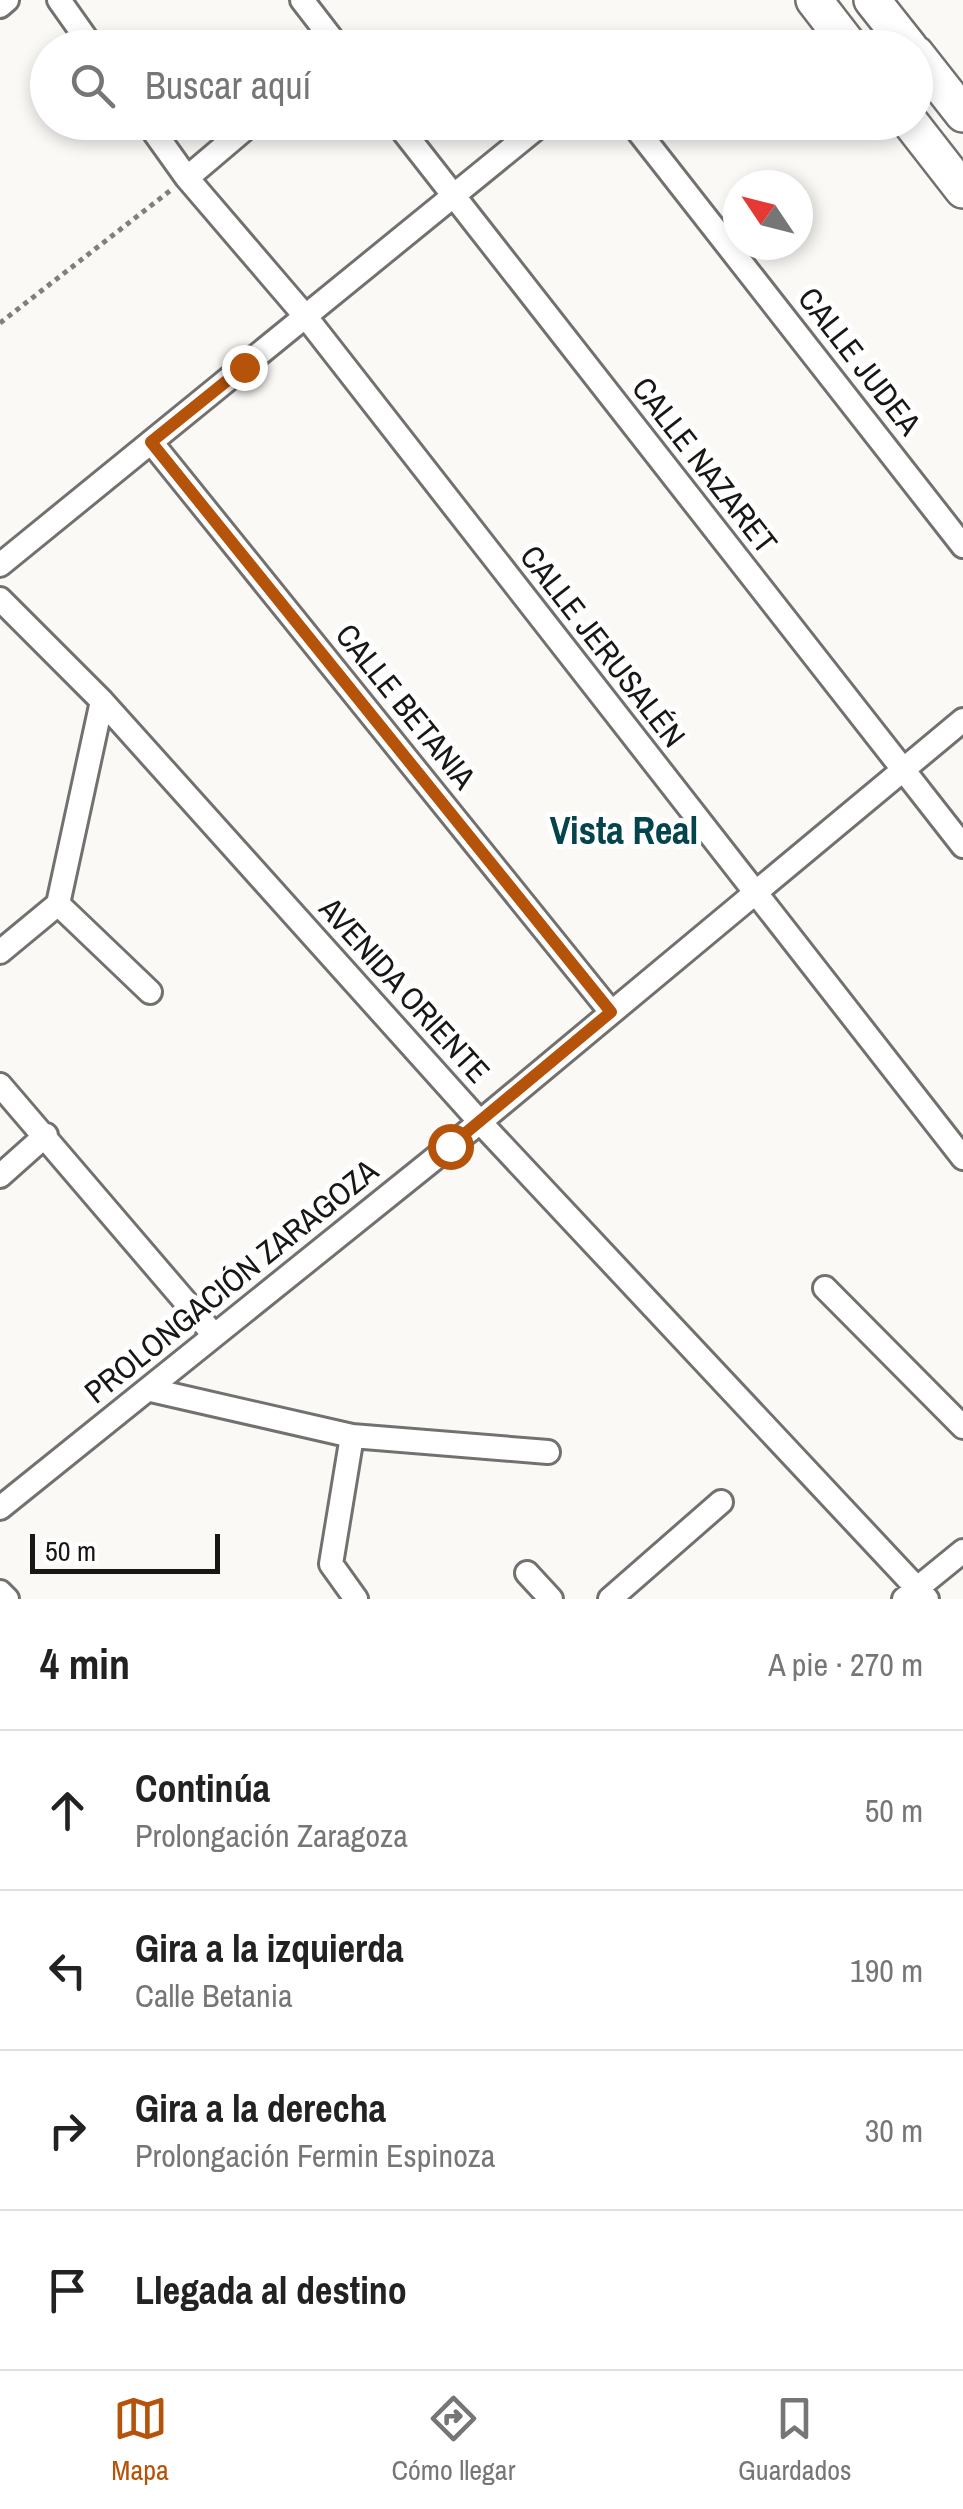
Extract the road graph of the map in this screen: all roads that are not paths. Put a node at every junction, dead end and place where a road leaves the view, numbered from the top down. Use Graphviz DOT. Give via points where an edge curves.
graph roads {
  1 [pos="7,0"];
  2 [pos="59,0"];
  3 [pos="302,0"];
  4 [pos="814,0"];
  5 [pos="872,0"];
  6 [pos="0,6"];
  7 [pos="80,30"];
  8 [pos="325,30"];
  9 [pos="837,30"];
  10 [pos="896,30"];
  11 [pos="933,76"];
  12 [pos="963,114"];
  13 [pos="160,140"];
  14 [pos="232,140"];
  15 [pos="410,140"];
  16 [pos="522,140"];
  17 [pos="646,140"];
  18 [pos="924,140"];
  19 [pos="186,178"];
  20 [pos="963,190"];
  21 [pos="453,198"];
  22 [pos="306,316"];
  23 [pos="151,442"];
  24 [pos="963,546"];
  25 [pos="0,566"];
  26 [pos="0,598"];
  27 [pos="102,702"];
  28 [pos="963,720"];
  29 [pos="904,771"];
  30 [pos="963,846"];
  31 [pos="754,892"];
  32 [pos="58,904"];
  33 [pos="0,952"];
  34 [pos="150,992"];
  35 [pos="611,1012"];
  36 [pos="0,1085"];
  37 [pos="480,1122"];
  38 [pos="46,1135"];
  39 [pos="963,1158"];
  40 [pos="0,1176"];
  41 [pos="825,1288"];
  42 [pos="214,1335"];
  43 [pos="151,1390"];
  44 [pos="963,1427"];
  45 [pos="352,1436"];
  46 [pos="548,1452"];
  47 [pos="721,1502"];
  48 [pos="0,1508"];
  49 [pos="963,1551"];
  50 [pos="527,1574"];
  51 [pos="0,1592"];
  52 [pos="916,1595"];
  53 [pos="7,1599"];
  54 [pos="356,1599"];
  55 [pos="551,1599"];
  56 [pos="610,1599"];
  1 -- 6 [label="street"];
  2 -- 7 [label="street"];
  3 -- 8 [label="street"];
  4 -- 9 [label="main road"];
  5 -- 10 [label="main road"];
  11 -- 12 [label="main road"];
  13 -- 19 [label="street, CALLE JERUSALÉN"];
  14 -- 19 [label="street"];
  15 -- 21 [label="street, CALLE NAZARET"];
  16 -- 21 [label="street"];
  17 -- 24 [label="street, CALLE JUDEA"];
  18 -- 20 [label="main road"];
  19 -- 22 [label="street, CALLE JERUSALÉN"];
  21 -- 22 [label="street"];
  21 -- 29 [label="street, CALLE NAZARET"];
  22 -- 23 [label="street"];
  22 -- 31 [label="street, CALLE JERUSALÉN"];
  23 -- 25 [label="street"];
  23 -- 35 [label="street, CALLE BETANIA"];
  26 -- 27 [label="street, AVENIDA ORIENTE"];
  27 -- 32 [label="street"];
  27 -- 37 [label="street, AVENIDA ORIENTE"];
  28 -- 29 [label="street, PROLONGACIÓN ZARAGOZA"];
  29 -- 30 [label="street, CALLE NAZARET"];
  29 -- 31 [label="street, PROLONGACIÓN ZARAGOZA"];
  31 -- 35 [label="street, PROLONGACIÓN ZARAGOZA"];
  31 -- 39 [label="street, CALLE JERUSALÉN"];
  32 -- 33 [label="street"];
  32 -- 34 [label="street"];
  35 -- 37 [label="street, PROLONGACIÓN ZARAGOZA"];
  36 -- 38 [label="street"];
  37 -- 42 [label="street, PROLONGACIÓN ZARAGOZA"];
  37 -- 52 [label="street, AVENIDA ORIENTE"];
  38 -- 40 [label="street"];
  38 -- 42 [label="street"];
  41 -- 44 [label="street"];
  42 -- 43 [label="street, PROLONGACIÓN ZARAGOZA"];
  43 -- 45 [label="street"];
  43 -- 48 [label="street, PROLONGACIÓN ZARAGOZA"];
  45 -- 46 [label="street"];
  45 -- 54 [label="street" via="331,1564"];
  47 -- 56 [label="street"];
  49 -- 52 [label="street"];
  50 -- 55 [label="street"];
  51 -- 53 [label="street"];
}
